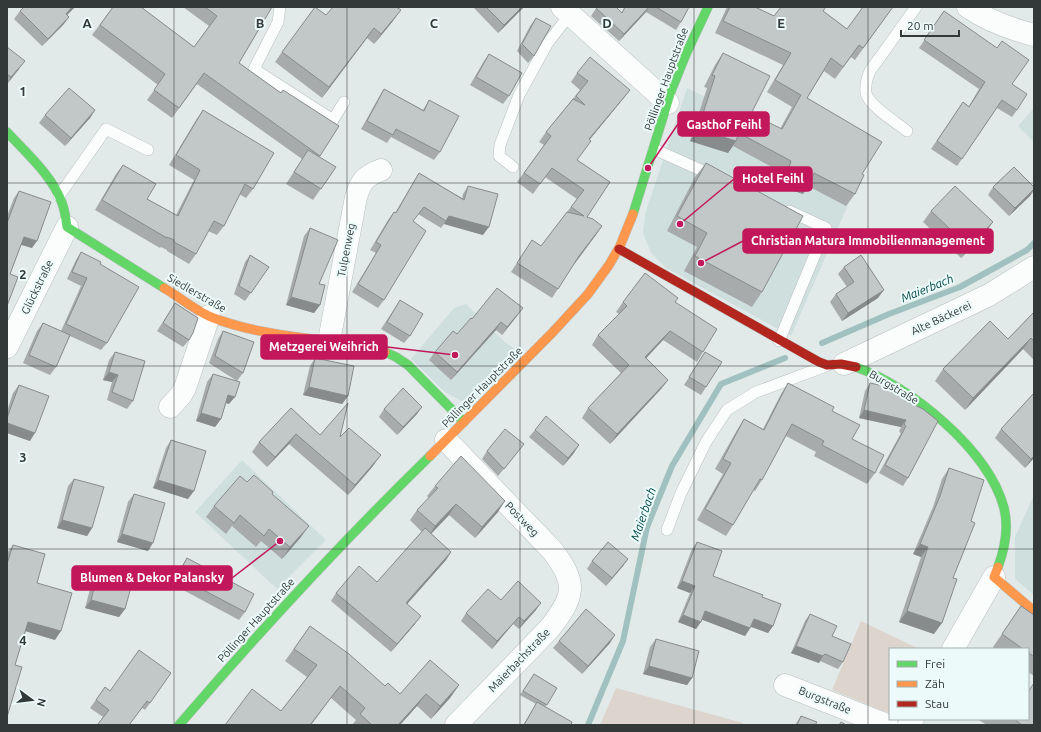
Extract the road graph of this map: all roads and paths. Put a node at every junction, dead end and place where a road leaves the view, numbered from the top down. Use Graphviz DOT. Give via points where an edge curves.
graph roads {
  1 [pos="280,7"];
  2 [pos="708,7"];
  3 [pos="916,7"];
  4 [pos="968,7"];
  5 [pos="566,11"];
  6 [pos="1034,35"];
  7 [pos="344,102"];
  8 [pos="668,103"];
  9 [pos="907,131"];
  10 [pos="7,132"];
  11 [pos="654,149"];
  12 [pos="148,150"];
  13 [pos="513,167"];
  14 [pos="381,170"];
  15 [pos="726,182"];
  16 [pos="60,196"];
  17 [pos="776,205"];
  18 [pos="66,227"];
  19 [pos="619,250"];
  20 [pos="1034,267"];
  21 [pos="209,316"];
  22 [pos="329,341"];
  23 [pos="779,341"];
  24 [pos="7,347"];
  25 [pos="835,365"];
  26 [pos="170,407"];
  27 [pos="464,422"];
  28 [pos="446,440"];
  29 [pos="667,530"];
  30 [pos="994,577"];
  31 [pos="570,588"];
  32 [pos="1034,611"];
  33 [pos="954,648"];
  34 [pos="785,685"];
  35 [pos="179,725"];
  36 [pos="456,725"];
  37 [pos="887,725"];
  1 -- 7 [label="lane" via="278,22 254,69 333,120"];
  2 -- 8 [label="street, Pöllinger Hauptstraße"];
  3 -- 9 [label="lane" via="870,71 866,82 866,94 871,103"];
  4 -- 6 [label="street" via="994,21"];
  5 -- 8 [label="street"];
  5 -- 13 [label="lane" via="519,95 500,145 499,156"];
  8 -- 11 [label="street, Pöllinger Hauptstraße"];
  10 -- 16 [label="street"];
  11 -- 15 [label="lane"];
  11 -- 19 [label="street, Pöllinger Hauptstraße"];
  12 -- 16 [label="lane" via="106,129"];
  14 -- 22 [label="street, Tulpenweg" via="367,177 359,186"];
  16 -- 18 [label="street"];
  17 -- 23 [label="lane" via="826,228"];
  18 -- 21 [label="street, Siedlerstraße"];
  18 -- 24 [label="street, Glückstraße"];
  19 -- 23 [label="street, Burgstraße"];
  19 -- 27 [label="street, Pöllinger Hauptstraße" via="563,322"];
  20 -- 25 [label="street, Alte Bäckerei" via="990,295"];
  21 -- 22 [label="street, Siedlerstraße" via="248,328"];
  21 -- 26 [label="street" via="186,388"];
  22 -- 27 [label="street, Siedlerstraße" via="396,356"];
  23 -- 25 [label="street, Burgstraße"];
  25 -- 29 [label="lane" via="756,392 727,410 706,442 681,493"];
  25 -- 30 [label="street, Burgstraße" via="864,370 888,381 952,429 977,456 997,486 1007,528 1002,559"];
  27 -- 28 [label="street, Pöllinger Hauptstraße"];
  28 -- 31 [label="street, Postweg" via="552,550 562,563"];
  28 -- 35 [label="street, Pöllinger Hauptstraße" via="327,558"];
  30 -- 32 [label="street"];
  30 -- 33 [label="street, Burgstraße"];
  31 -- 36 [label="street, Maierbachstraße" via="562,612 548,629"];
  34 -- 37 [label="street, Burgstraße"];
}
